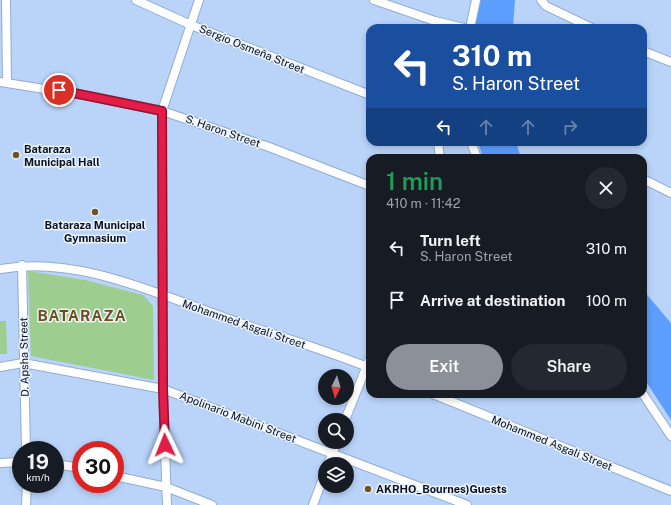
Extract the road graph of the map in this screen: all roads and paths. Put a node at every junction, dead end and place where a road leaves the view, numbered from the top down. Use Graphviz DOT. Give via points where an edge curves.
graph roads {
  1 [pos="6,0"];
  2 [pos="136,0"];
  3 [pos="199,0"];
  4 [pos="374,0"];
  5 [pos="476,0"];
  6 [pos="541,0"];
  7 [pos="191,24"];
  8 [pos="447,24"];
  9 [pos="471,24"];
  10 [pos="584,24"];
  11 [pos="647,53"];
  12 [pos="671,62"];
  13 [pos="4,82"];
  14 [pos="366,93"];
  15 [pos="162,111"];
  16 [pos="647,181"];
  17 [pos="366,184"];
  18 [pos="671,193"];
  19 [pos="22,265"];
  20 [pos="0,268"];
  21 [pos="163,296"];
  22 [pos="23,363"];
  23 [pos="366,366"];
  24 [pos="0,367"];
  25 [pos="366,372"];
  26 [pos="163,389"];
  27 [pos="443,398"];
  28 [pos="646,398"];
  29 [pos="349,413"];
  30 [pos="671,436"];
  31 [pos="26,441"];
  32 [pos="334,449"];
  33 [pos="332,453"];
  34 [pos="331,457"];
  35 [pos="12,462"];
  36 [pos="0,463"];
  37 [pos="124,478"];
  38 [pos="166,488"];
  39 [pos="671,491"];
  40 [pos="318,492"];
  41 [pos="27,493"];
  42 [pos="26,505"];
  43 [pos="167,505"];
  44 [pos="212,505"];
  45 [pos="313,505"];
  46 [pos="467,505"];
  1 -- 13 [label="street"];
  2 -- 7 [label="street, Sergio Osmeña Street"];
  3 -- 7 [label="street"];
  4 -- 8 [label="street"];
  5 -- 9 [label="street"];
  6 -- 10 [label="street" via="546,6"];
  7 -- 14 [label="street, Sergio Osmeña Street"];
  7 -- 15 [label="street"];
  11 -- 12 [label="street"];
  13 -- 15 [label="street, S. Haron Street"];
  15 -- 17 [label="street, S. Haron Street" via="269,147"];
  15 -- 21 [label="street"];
  16 -- 18 [label="street"];
  19 -- 20 [label="street, Mohammed Asgali Street"];
  19 -- 21 [label="street, Mohammed Asgali Street" via="84,271 129,283"];
  19 -- 22 [label="street, D. Apsha Street"];
  21 -- 23 [label="street, Mohammed Asgali Street"];
  21 -- 26 [label="street"];
  22 -- 24 [label="street, Apolinario Mabini Street"];
  22 -- 26 [label="street, Apolinario Mabini Street"];
  22 -- 31 [label="street, D. Apsha Street"];
  25 -- 29 [label="street"];
  26 -- 33 [label="street, Apolinario Mabini Street"];
  26 -- 38 [label="street"];
  27 -- 39 [label="street, Mohammed Asgali Street"];
  28 -- 30 [label="street"];
  32 -- 33 [label="street"];
  33 -- 34 [label="street"];
  33 -- 46 [label="street, Apolinario Mabini Street"];
  35 -- 36 [label="street"];
  37 -- 38 [label="street"];
  38 -- 43 [label="street"];
  38 -- 44 [label="street"];
  40 -- 45 [label="street"];
  41 -- 42 [label="street"];
}
